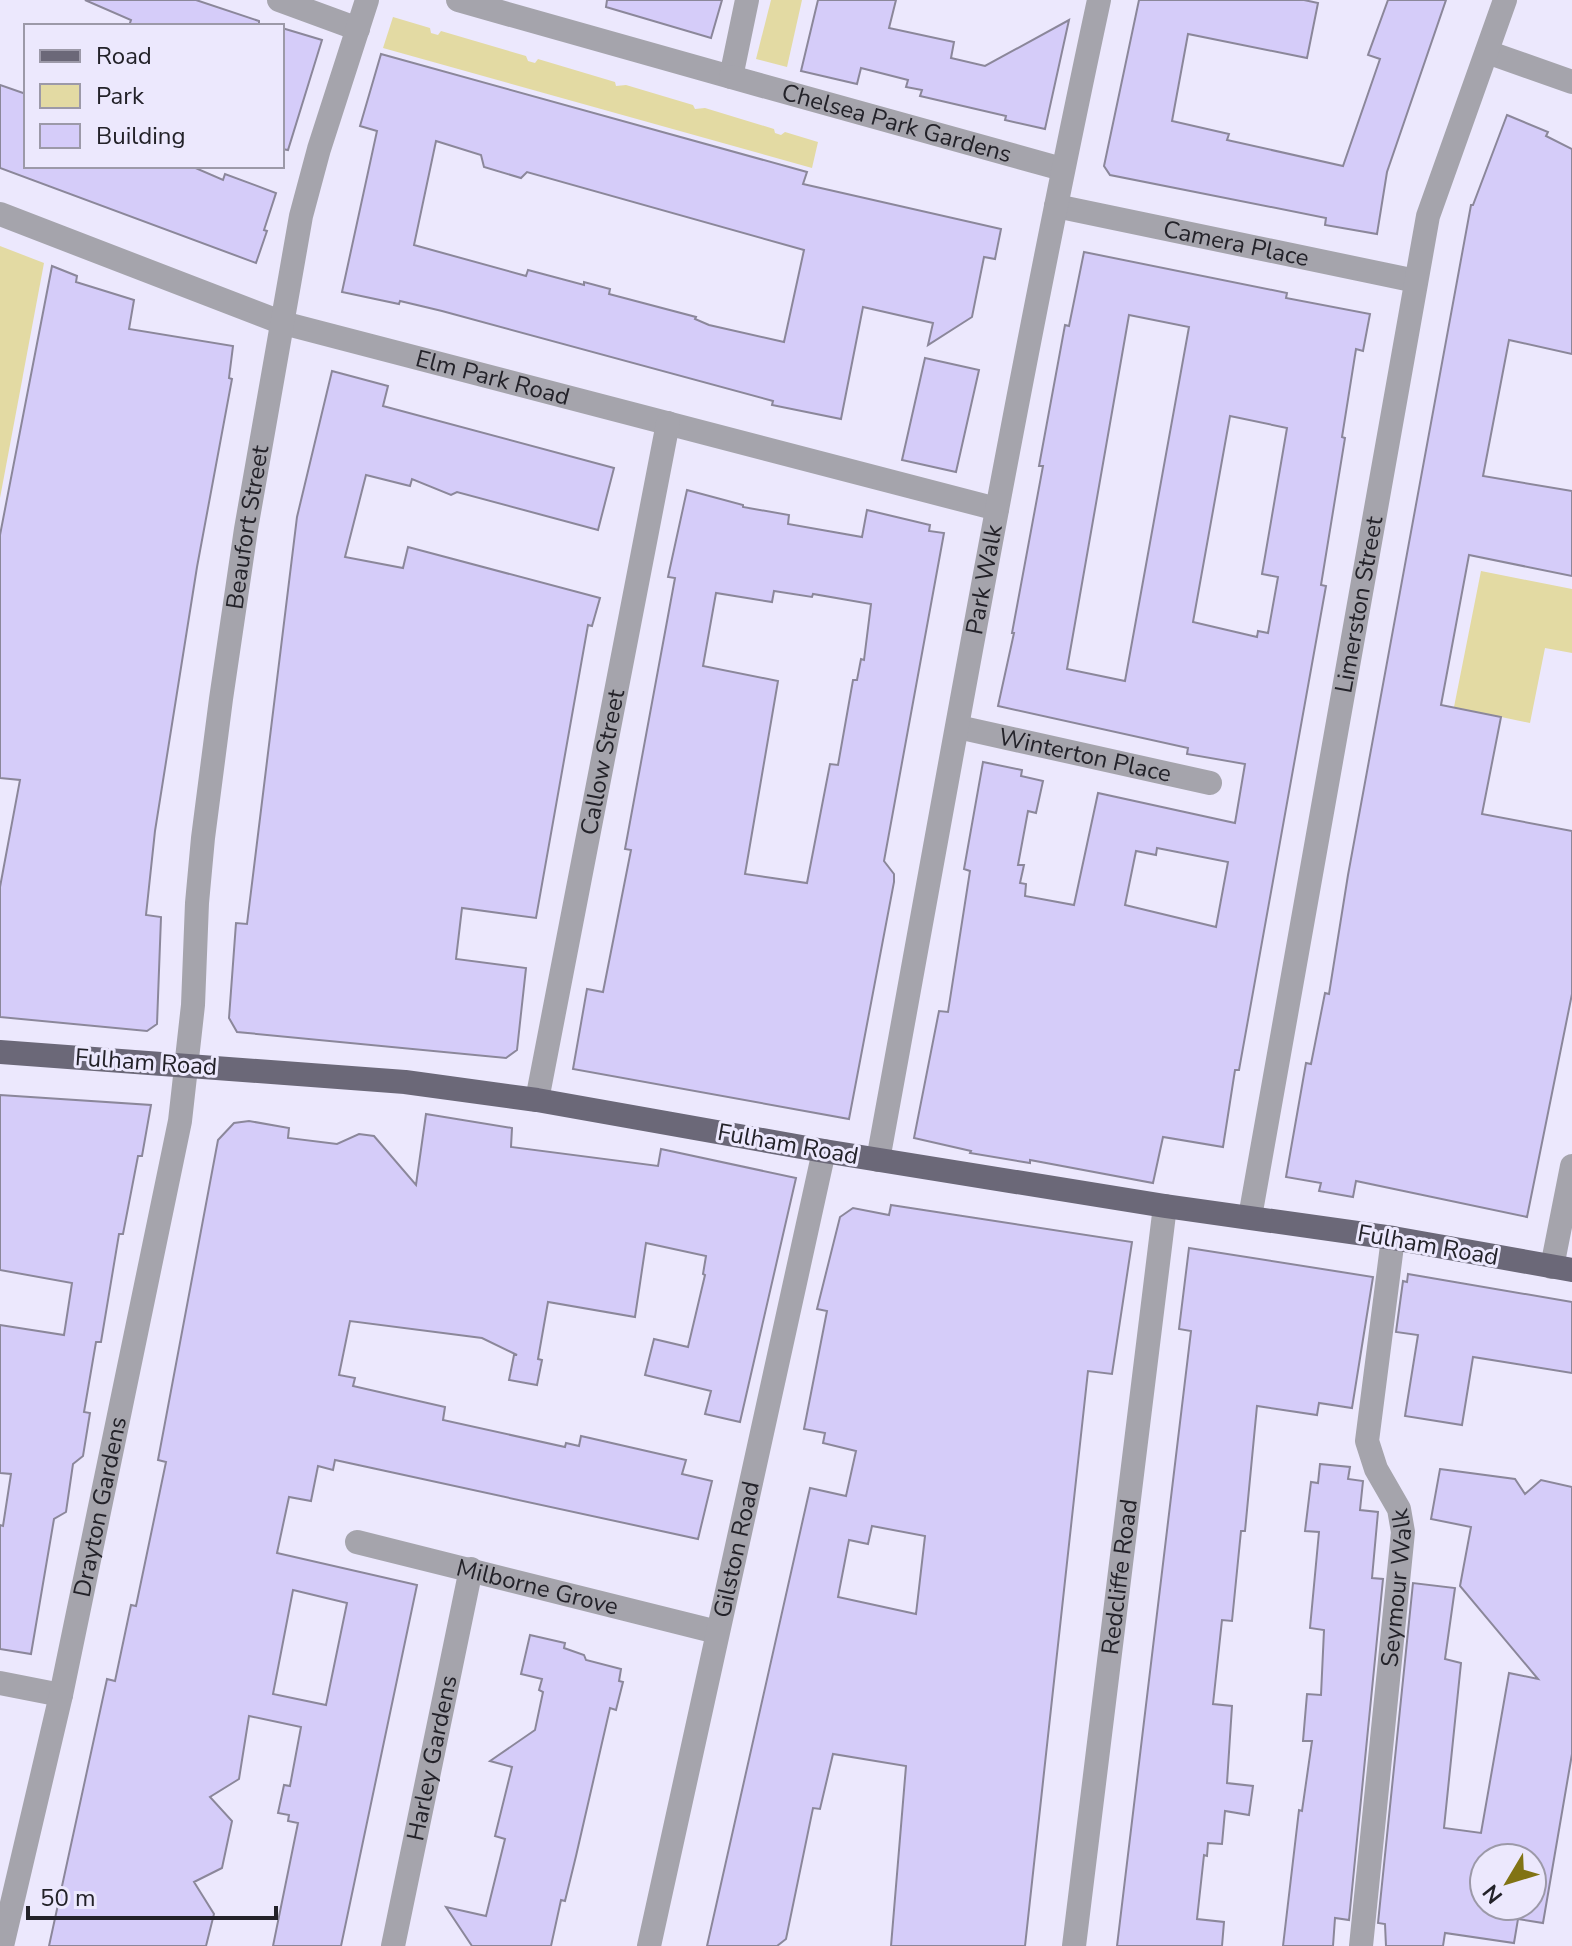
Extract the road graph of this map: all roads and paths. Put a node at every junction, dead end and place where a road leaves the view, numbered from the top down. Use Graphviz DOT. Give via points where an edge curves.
graph roads {
  1 [pos="279,0"];
  2 [pos="367,0"];
  3 [pos="458,0"];
  4 [pos="747,0"];
  5 [pos="1099,0"];
  6 [pos="1505,0"];
  7 [pos="358,29"];
  8 [pos="1487,52"];
  9 [pos="731,77"];
  10 [pos="1572,82"];
  11 [pos="1062,169"];
  12 [pos="1056,206"];
  13 [pos="0,214"];
  14 [pos="1416,281"];
  15 [pos="283,323"];
  16 [pos="668,423"];
  17 [pos="997,509"];
  18 [pos="958,727"];
  19 [pos="1210,783"];
  20 [pos="0,1052"];
  21 [pos="188,1064"];
  22 [pos="537,1100"];
  23 [pos="824,1151"];
  24 [pos="878,1160"];
  25 [pos="1572,1166"];
  26 [pos="1165,1206"];
  27 [pos="1250,1217"];
  28 [pos="1393,1238"];
  29 [pos="1562,1268"];
  30 [pos="357,1542"];
  31 [pos="471,1569"];
  32 [pos="717,1632"];
  33 [pos="0,1683"];
  34 [pos="61,1695"];
  35 [pos="2,1946"];
  36 [pos="393,1946"];
  37 [pos="649,1946"];
  38 [pos="1074,1946"];
  39 [pos="1361,1946"];
  1 -- 7 [label="street"];
  2 -- 7 [label="street, Beaufort Street"];
  3 -- 9 [label="street, Chelsea Park Gardens"];
  4 -- 9 [label="street"];
  5 -- 11 [label="street, Park Walk"];
  6 -- 8 [label="street, Limerston Street"];
  7 -- 15 [label="street, Beaufort Street" via="301,216"];
  8 -- 10 [label="street"];
  8 -- 14 [label="street, Limerston Street" via="1428,216"];
  9 -- 11 [label="street, Chelsea Park Gardens"];
  11 -- 12 [label="street, Park Walk"];
  12 -- 14 [label="street, Camera Place"];
  12 -- 17 [label="street, Park Walk"];
  13 -- 15 [label="street, Elm Park Road"];
  14 -- 27 [label="street, Limerston Street"];
  15 -- 16 [label="street, Elm Park Road"];
  15 -- 21 [label="street, Beaufort Street" via="246,529 209,792"];
  16 -- 17 [label="street, Elm Park Road"];
  16 -- 22 [label="street, Callow Street"];
  17 -- 18 [label="street, Park Walk"];
  18 -- 19 [label="street, Winterton Place"];
  18 -- 24 [label="street, Park Walk"];
  20 -- 21 [label="main road, Fulham Road"];
  21 -- 22 [label="main road, Fulham Road" via="405,1082"];
  21 -- 34 [label="street, Drayton Gardens"];
  22 -- 23 [label="main road, Fulham Road"];
  23 -- 24 [label="main road, Fulham Road"];
  23 -- 32 [label="street, Gilston Road"];
  24 -- 26 [label="main road, Fulham Road"];
  25 -- 29 [label="street"];
  26 -- 27 [label="main road, Fulham Road"];
  26 -- 38 [label="street, Redcliffe Road"];
  27 -- 28 [label="main road, Fulham Road"];
  28 -- 29 [label="main road, Fulham Road"];
  28 -- 39 [label="street, Seymour Walk" via="1367,1441 1399,1509 1403,1532"];
  30 -- 31 [label="street, Milborne Grove"];
  31 -- 32 [label="street, Milborne Grove"];
  31 -- 36 [label="street, Harley Gardens"];
  32 -- 37 [label="street, Gilston Road"];
  33 -- 34 [label="street"];
  34 -- 35 [label="street, Drayton Gardens"];
}
